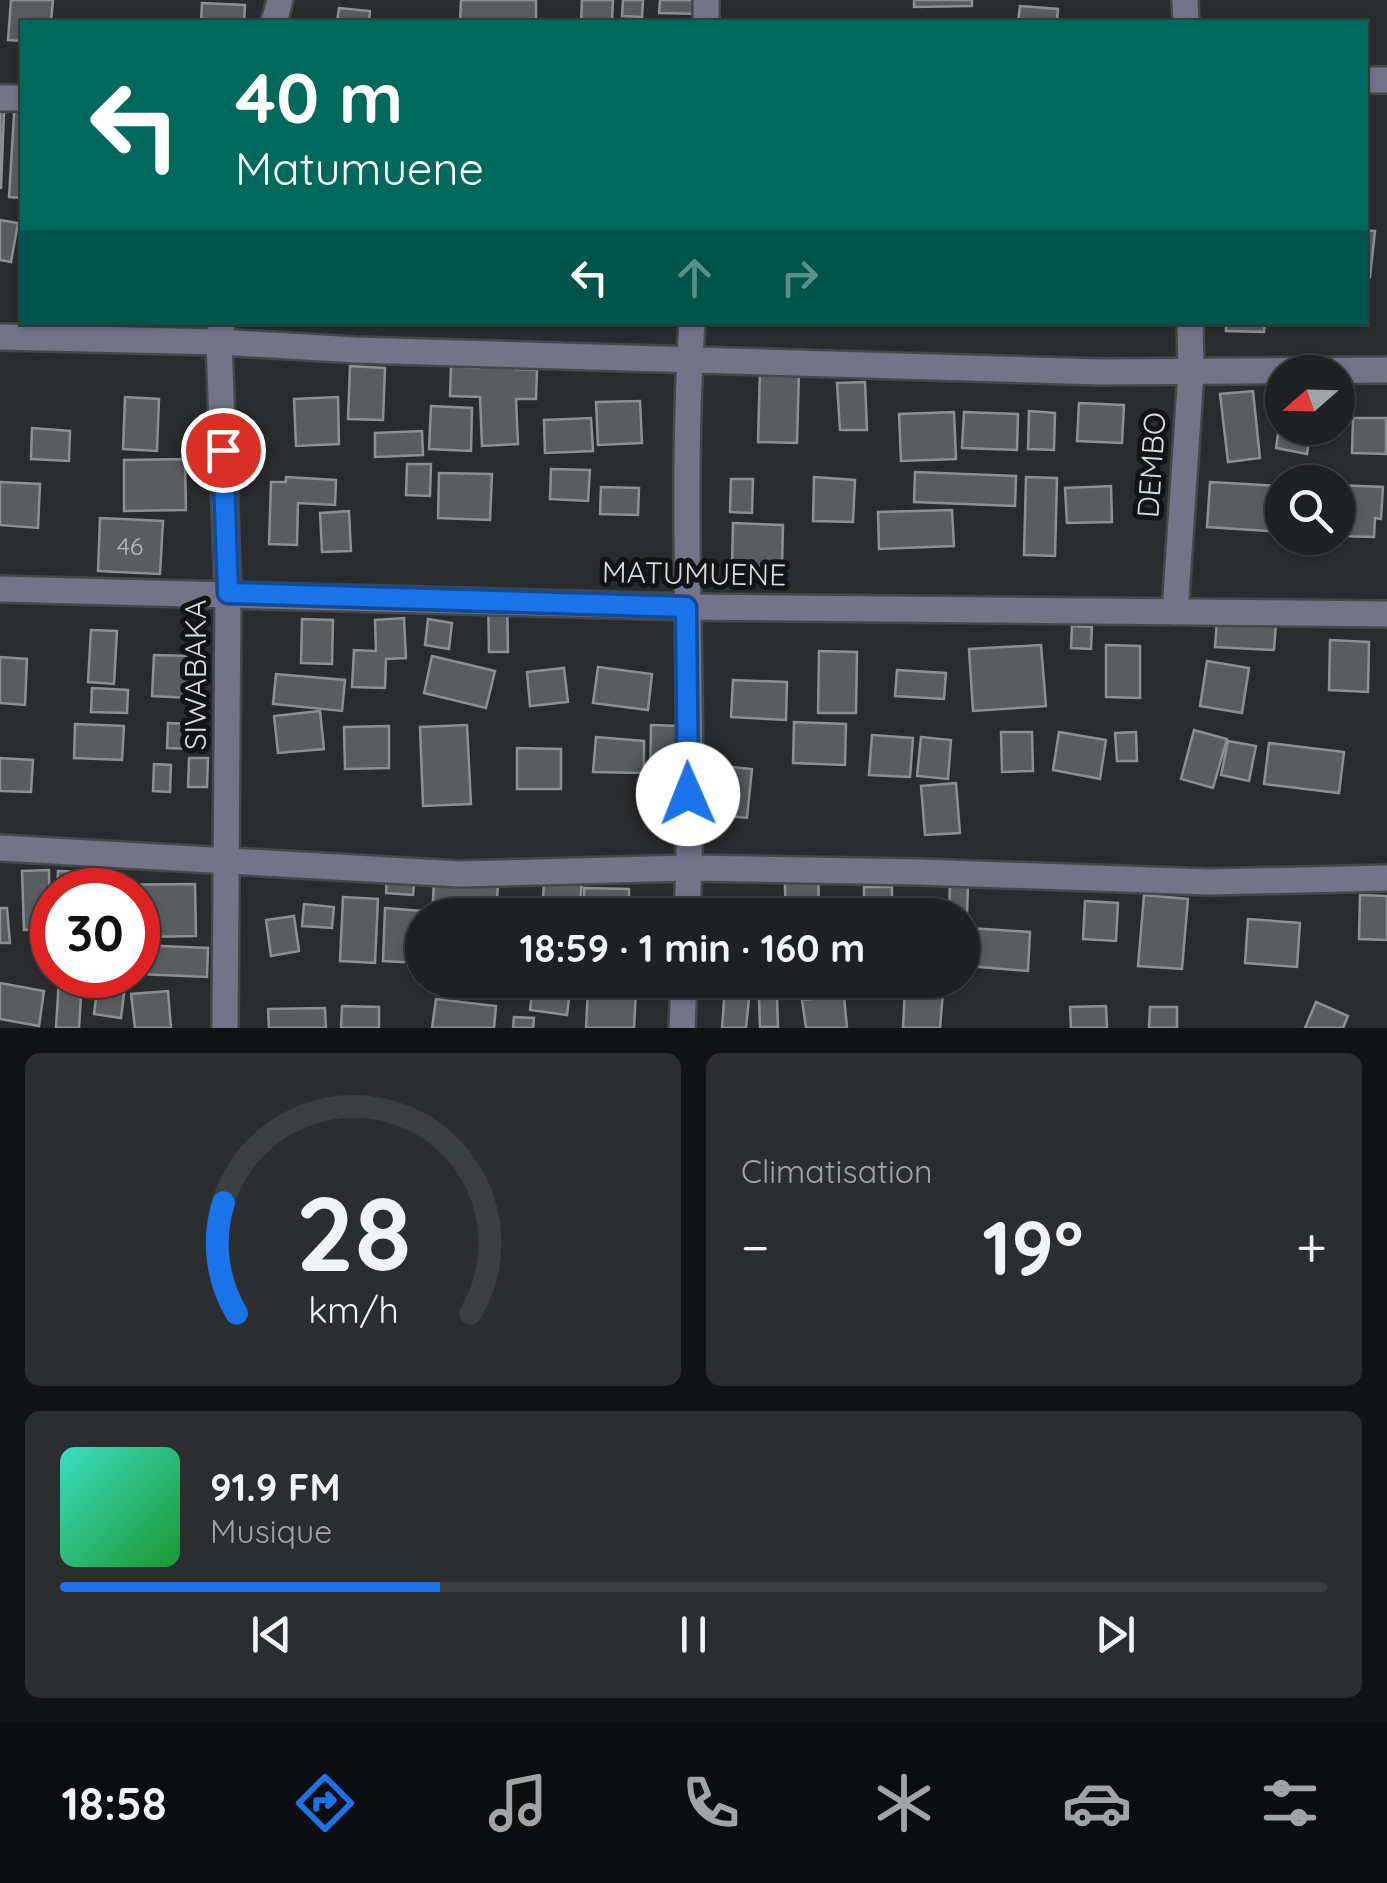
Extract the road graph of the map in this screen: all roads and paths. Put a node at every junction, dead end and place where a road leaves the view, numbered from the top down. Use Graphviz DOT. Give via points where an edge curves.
graph roads {
  1 [pos="692,325"];
  2 [pos="1190,325"];
  3 [pos="220,332"];
  4 [pos="0,337"];
  5 [pos="689,360"];
  6 [pos="1387,370"];
  7 [pos="1191,372"];
  8 [pos="0,589"];
  9 [pos="228,593"];
  10 [pos="686,607"];
  11 [pos="1175,612"];
  12 [pos="1387,614"];
  13 [pos="0,848"];
  14 [pos="228,860"];
  15 [pos="689,868"];
  16 [pos="1387,878"];
  17 [pos="688,898"];
  18 [pos="683,998"];
  19 [pos="225,1028"];
  20 [pos="682,1028"];
  1 -- 5 [label="street"];
  2 -- 7 [label="street, DEMBO"];
  3 -- 4 [label="street"];
  3 -- 5 [label="street" via="356,350"];
  3 -- 9 [label="street, SIWABAKA"];
  5 -- 7 [label="street"];
  5 -- 10 [label="street"];
  6 -- 7 [label="street"];
  7 -- 11 [label="street, DEMBO"];
  8 -- 9 [label="street, MATUMUENE"];
  9 -- 10 [label="street, MATUMUENE"];
  9 -- 14 [label="street, SIWABAKA"];
  10 -- 11 [label="street, MATUMUENE"];
  10 -- 15 [label="street"];
  11 -- 12 [label="street, MATUMUENE"];
  13 -- 14 [label="street"];
  14 -- 15 [label="street" via="459,874"];
  14 -- 19 [label="street, SIWABAKA"];
  15 -- 16 [label="street" via="1209,882"];
  15 -- 17 [label="street"];
  18 -- 20 [label="street"];
}
